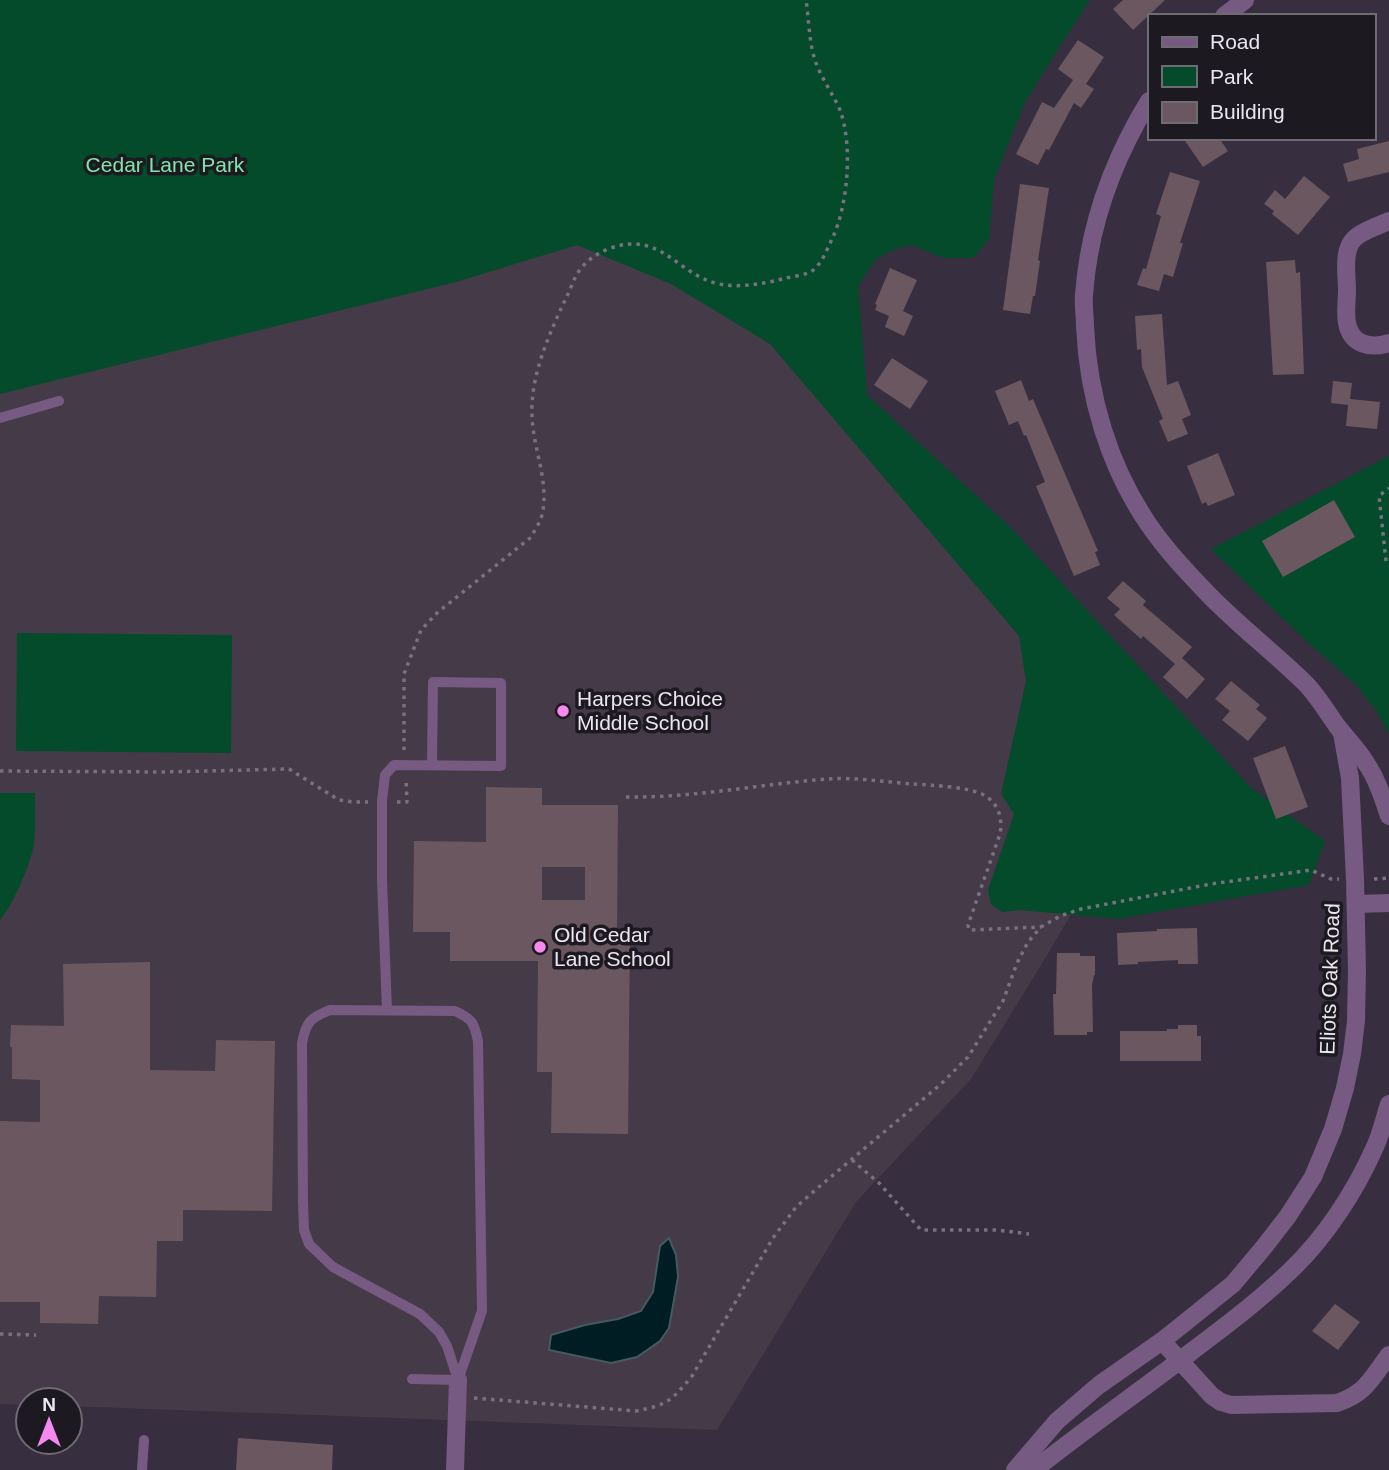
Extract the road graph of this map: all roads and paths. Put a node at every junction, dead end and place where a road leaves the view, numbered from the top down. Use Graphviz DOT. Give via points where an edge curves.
graph roads {
  1 [pos="806,0"];
  2 [pos="1245,0"];
  3 [pos="1227,14"];
  4 [pos="1148,103"];
  5 [pos="1389,223"];
  6 [pos="1389,343"];
  7 [pos="60,401"];
  8 [pos="0,418"];
  9 [pos="1389,488"];
  10 [pos="1386,561"];
  11 [pos="1342,733"];
  12 [pos="405,765"];
  13 [pos="432,765"];
  14 [pos="0,771"];
  15 [pos="626,797"];
  16 [pos="382,801"];
  17 [pos="1389,816"];
  18 [pos="1331,879"];
  19 [pos="1389,903"];
  20 [pos="1356,904"];
  21 [pos="1041,927"];
  22 [pos="387,1010"];
  23 [pos="1389,1104"];
  24 [pos="852,1160"];
  25 [pos="1029,1234"];
  26 [pos="0,1334"];
  27 [pos="36,1335"];
  28 [pos="1161,1341"];
  29 [pos="1389,1355"];
  30 [pos="1180,1361"];
  31 [pos="411,1379"];
  32 [pos="458,1388"];
  33 [pos="144,1440"];
  34 [pos="142,1470"];
  35 [pos="455,1470"];
  36 [pos="1015,1470"];
  37 [pos="1034,1470"];
  1 -- 12 [label="path" via="816,61 840,112 847,144 845,203 822,258 812,271 738,285 709,280 651,246 619,245 590,258 550,332 532,397 544,491 539,524 530,538 421,631 404,674"];
  2 -- 3 [label="street"];
  4 -- 11 [label="street, Eliots Oak Road" via="1116,164 1090,247 1084,296 1086,341 1101,423 1131,495 1167,550 1308,686"];
  5 -- 6 [label="street" via="1355,237 1346,256 1347,324 1352,335 1370,346"];
  7 -- 8 [label="lane"];
  9 -- 10 [label="path" via="1379,496"];
  11 -- 17 [label="street, Eliots Oak Road" via="1366,762"];
  11 -- 20 [label="street, Eliots Oak Road" via="1350,778"];
  12 -- 13 [label="lane"];
  12 -- 16 [label="lane" via="394,765 385,775"];
  12 -- 16 [label="path" via="407,802"];
  13 -- 13 [label="lane" via="500,766 500,683 433,682"];
  14 -- 16 [label="path" via="289,769 339,800"];
  15 -- 21 [label="path" via="830,779 939,785 983,794 1003,820 969,930"];
  16 -- 22 [label="lane"];
  18 -- 21 [label="path" via="1311,870 1211,884 1081,909"];
  19 -- 20 [label="street"];
  20 -- 28 [label="street, Eliots Oak Road" via="1352,1054 1333,1129 1313,1177 1264,1248 1233,1283"];
  21 -- 24 [label="path" via="1028,942 1003,1002 968,1056"];
  22 -- 32 [label="lane" via="455,1011 468,1016 478,1041 482,1311"];
  22 -- 32 [label="lane" via="330,1010 314,1016 305,1027 304,1230 309,1244 333,1266 420,1314 439,1332"];
  23 -- 30 [label="street" via="1375,1148 1321,1236 1292,1270"];
  24 -- 25 [label="path" via="921,1230"];
  24 -- 32 [label="path" via="796,1207 692,1376 658,1407 636,1411"];
  26 -- 27 [label="path"];
  28 -- 30 [label="street"];
  28 -- 36 [label="street, Eliots Oak Road" via="1057,1422"];
  29 -- 30 [label="street" via="1363,1390 1337,1403 1231,1405 1212,1396"];
  30 -- 37 [label="street"];
  31 -- 32 [label="lane"];
  32 -- 35 [label="street"];
  33 -- 34 [label="lane"];
}
